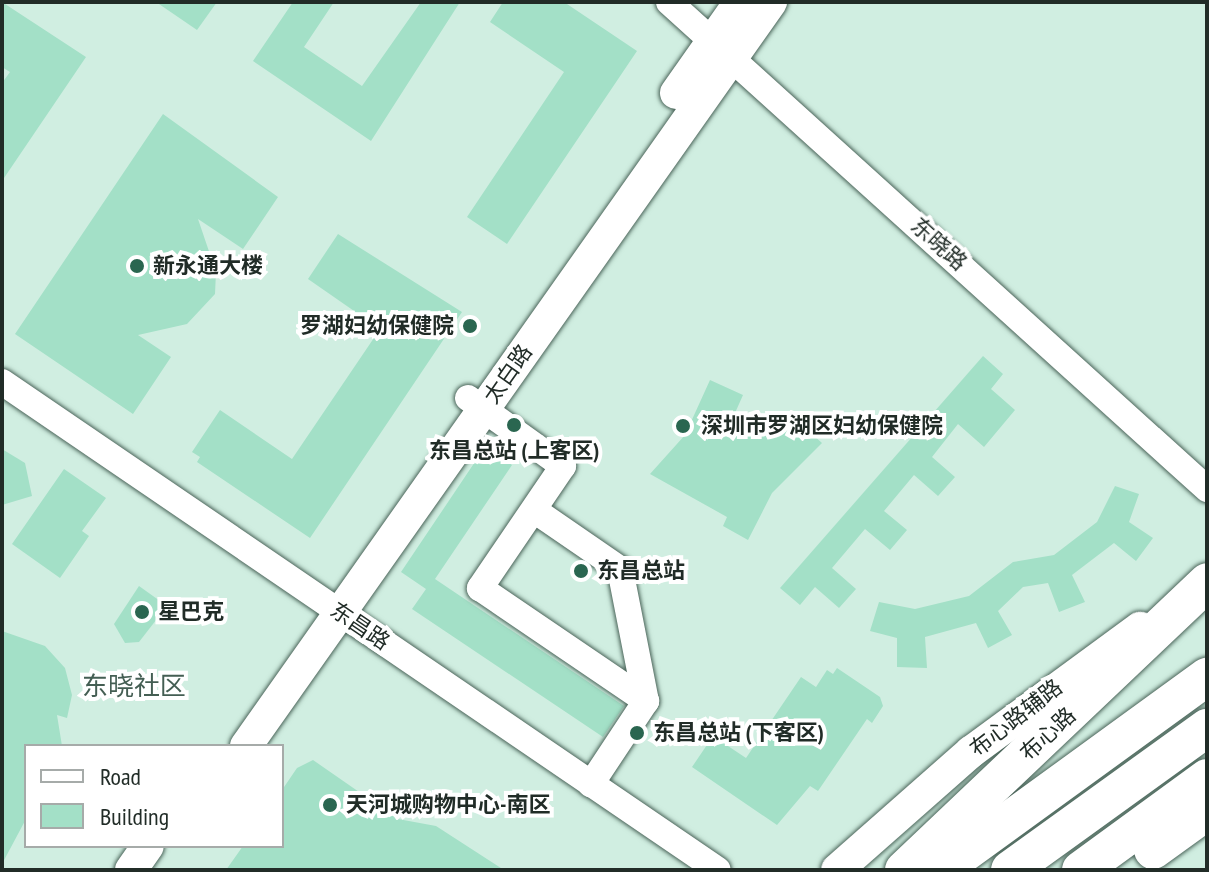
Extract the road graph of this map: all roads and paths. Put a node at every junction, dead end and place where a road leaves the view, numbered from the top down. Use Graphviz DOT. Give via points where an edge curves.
graph roads {
  1 [pos="669,2"];
  2 [pos="740,2"];
  3 [pos="771,2"];
  4 [pos="721,48"];
  5 [pos="2,382"];
  6 [pos="476,404"];
  7 [pos="1207,489"];
  8 [pos="534,510"];
  9 [pos="1201,588"];
  10 [pos="333,608"];
  11 [pos="1207,677"];
  12 [pos="646,701"];
  13 [pos="1207,728"];
  14 [pos="224,744"];
  15 [pos="247,744"];
  16 [pos="1207,778"];
  17 [pos="591,784"];
  18 [pos="1207,811"];
  19 [pos="147,848"];
  20 [pos="172,848"];
  21 [pos="131,870"];
  22 [pos="156,870"];
  23 [pos="718,870"];
  24 [pos="837,870"];
  25 [pos="904,870"];
  26 [pos="941,870"];
  27 [pos="1010,870"];
  28 [pos="1081,870"];
  29 [pos="1124,870"];
  1 -- 4 [label="street, 东晓路"];
  2 -- 4 [label="main road, 太白路"];
  3 -- 4 [label="main road, 太白路"];
  4 -- 6 [label="main road, 太白路"];
  4 -- 7 [label="street, 东晓路"];
  5 -- 10 [label="street, 东昌路"];
  6 -- 8 [label="street" via="563,466"];
  6 -- 10 [label="main road, 太白路"];
  8 -- 12 [label="street" via="620,569"];
  8 -- 12 [label="street" via="480,588"];
  9 -- 24 [label="main road, 布心路辅路" via="971,752"];
  9 -- 25 [label="highway, 布心路"];
  10 -- 14 [label="main road, 太白路"];
  10 -- 15 [label="main road, 太白路"];
  10 -- 17 [label="street, 东昌路"];
  11 -- 26 [label="highway, 布心路"];
  12 -- 17 [label="street"];
  13 -- 27 [label="highway"];
  16 -- 28 [label="highway"];
  17 -- 23 [label="street, 东昌路"];
  18 -- 29 [label="highway"];
  19 -- 21 [label="main road"];
  20 -- 22 [label="main road"];
}
